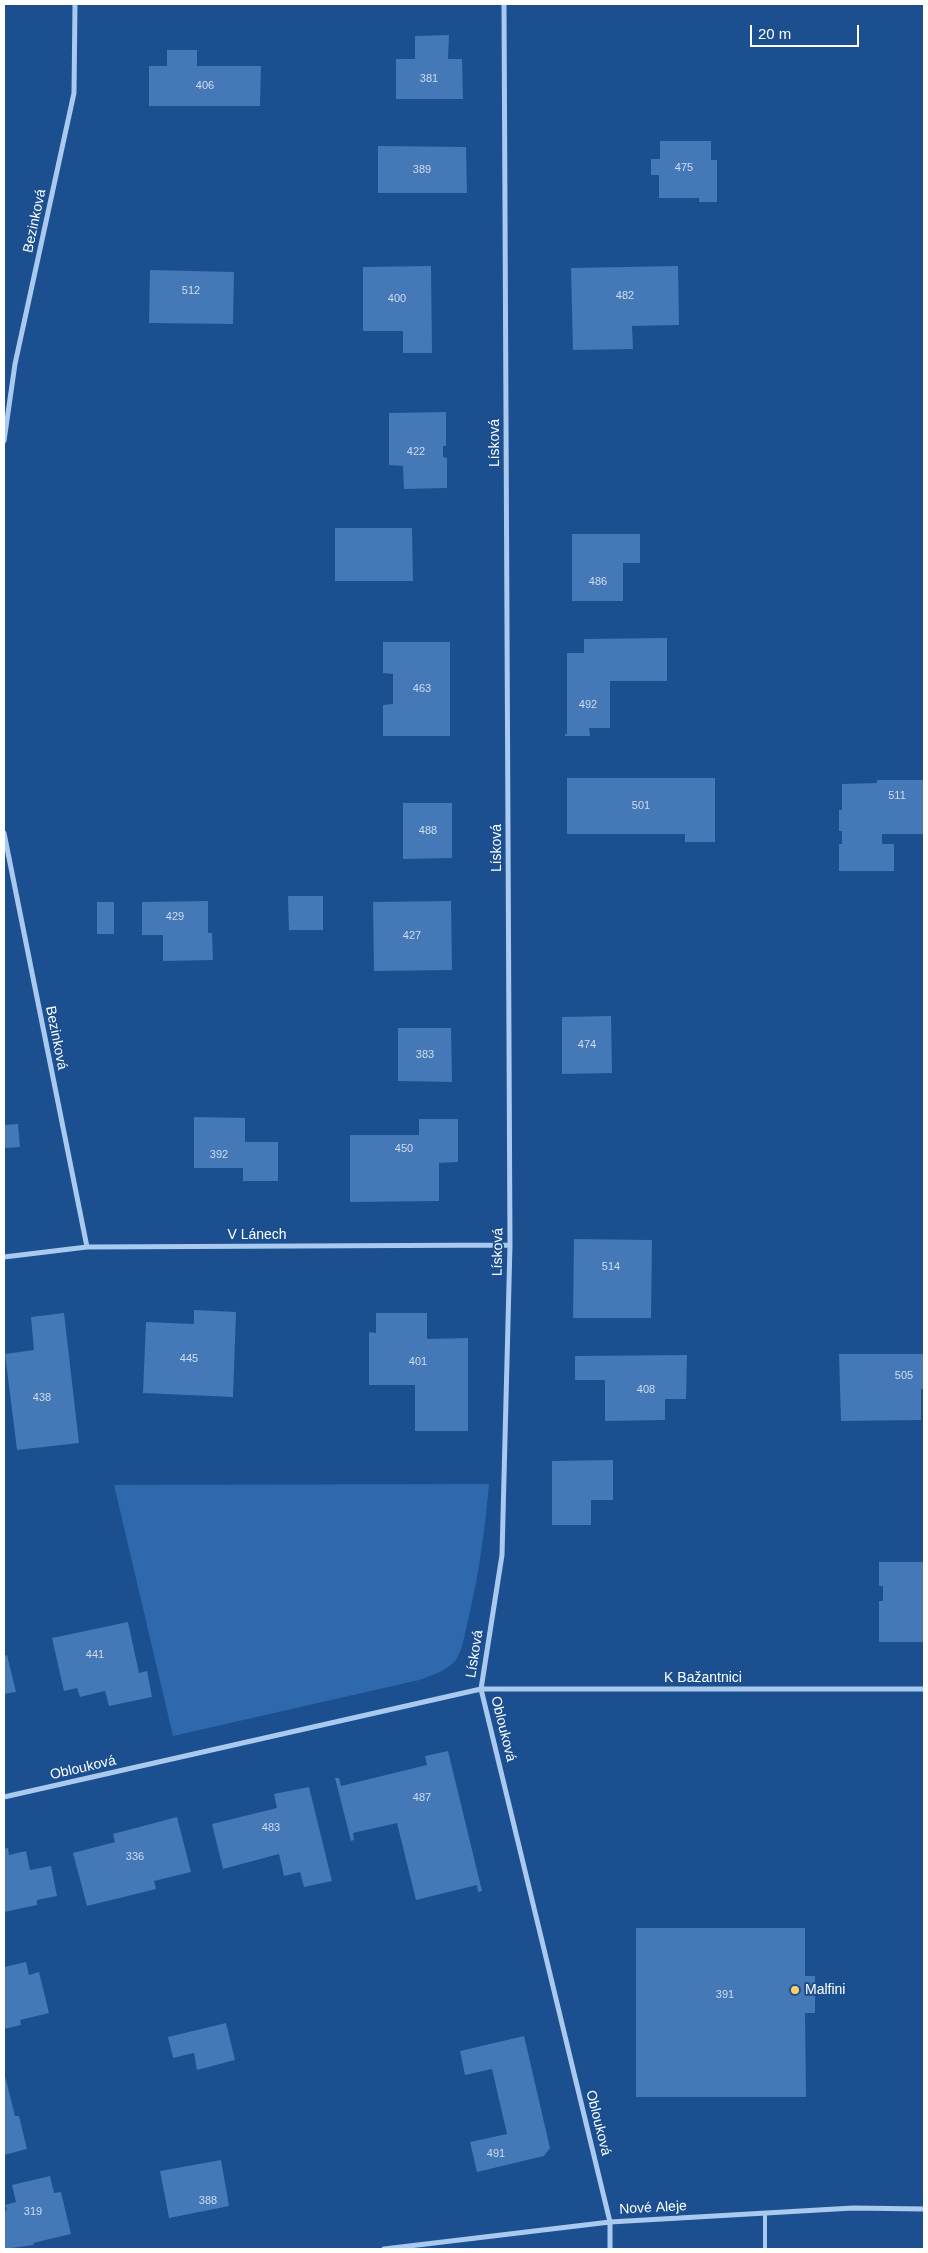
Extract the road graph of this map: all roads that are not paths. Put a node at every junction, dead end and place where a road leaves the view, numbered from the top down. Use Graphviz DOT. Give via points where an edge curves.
graph roads {
  1 [pos="75,4"];
  2 [pos="504,4"];
  3 [pos="4,441"];
  4 [pos="4,833"];
  5 [pos="510,1245"];
  6 [pos="87,1247"];
  7 [pos="4,1257"];
  8 [pos="924,1688"];
  9 [pos="481,1690"];
  10 [pos="4,1798"];
  11 [pos="924,2210"];
  12 [pos="765,2213"];
  13 [pos="610,2222"];
  14 [pos="384,2249"];
  15 [pos="610,2249"];
  16 [pos="765,2249"];
  1 -- 3 [label="street, Bezinková" via="74,93 15,364"];
  2 -- 5 [label="street, Lísková"];
  4 -- 6 [label="street, Bezinková"];
  5 -- 6 [label="street, V Lánech"];
  5 -- 9 [label="street, Lísková" via="502,1556"];
  6 -- 7 [label="street, V Lánech"];
  8 -- 9 [label="street, K Bažantnici"];
  9 -- 10 [label="street, Oblouková"];
  9 -- 13 [label="street, Oblouková"];
  11 -- 12 [label="street, Nové Aleje" via="853,2208"];
  12 -- 13 [label="street, Nové Aleje"];
  12 -- 16 [label="lane"];
  13 -- 14 [label="street, Nové Aleje"];
  13 -- 15 [label="street, Oblouková"];
}
